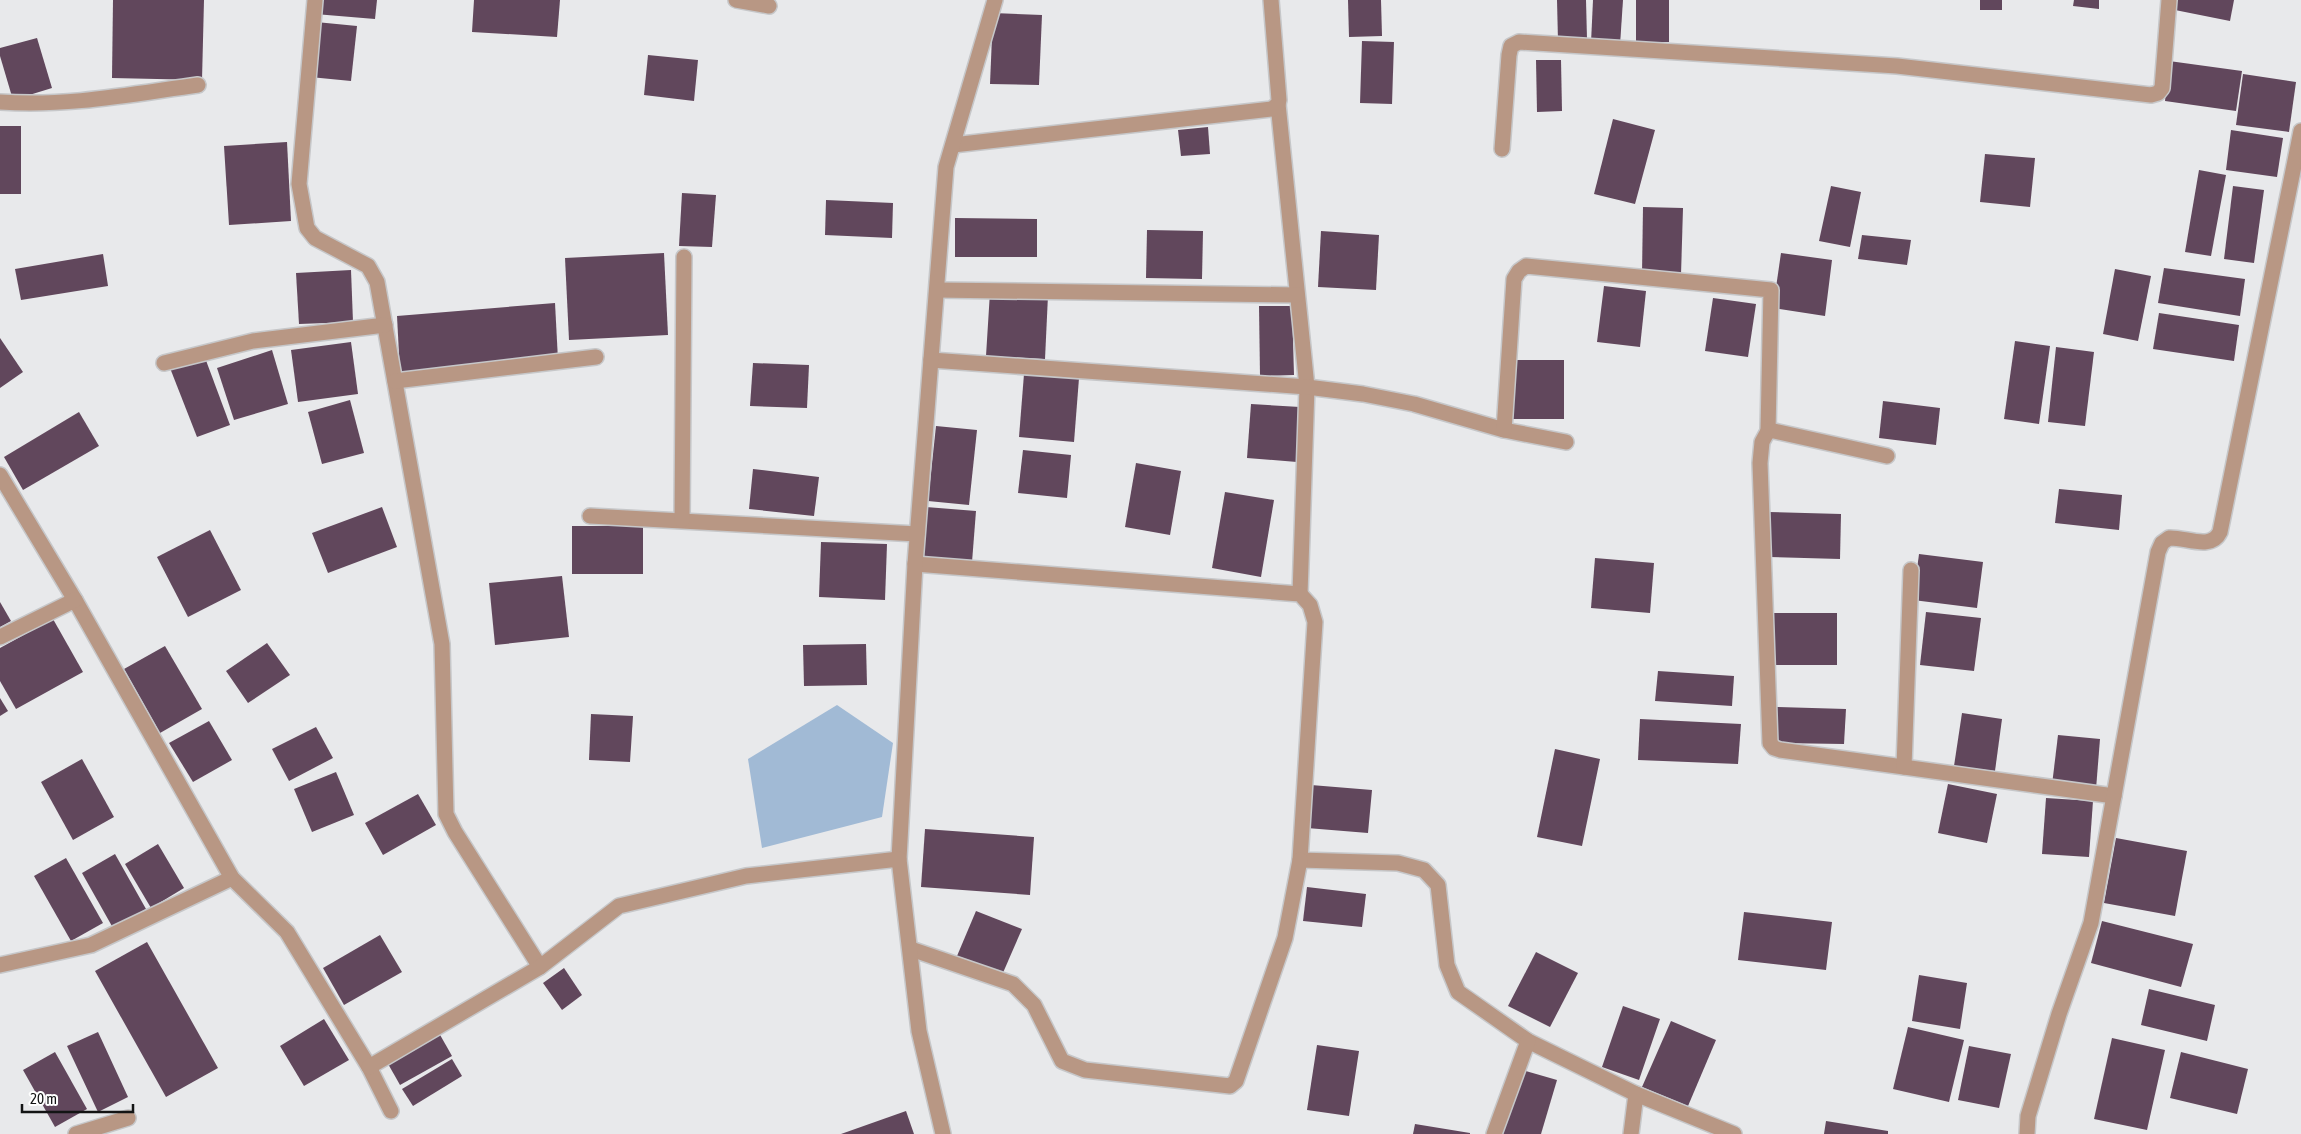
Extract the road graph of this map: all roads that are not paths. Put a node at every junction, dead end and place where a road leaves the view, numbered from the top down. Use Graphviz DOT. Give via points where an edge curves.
graph roads {
  1 [pos="315,0"];
  2 [pos="736,0"];
  3 [pos="995,0"];
  4 [pos="1271,0"];
  5 [pos="2169,0"];
  6 [pos="769,6"];
  7 [pos="198,85"];
  8 [pos="0,102"];
  9 [pos="1278,104"];
  10 [pos="2301,131"];
  11 [pos="953,145"];
  12 [pos="1502,149"];
  13 [pos="2295,186"];
  14 [pos="684,257"];
  15 [pos="937,290"];
  16 [pos="1298,295"];
  17 [pos="385,325"];
  18 [pos="596,357"];
  19 [pos="931,360"];
  20 [pos="164,363"];
  21 [pos="395,380"];
  22 [pos="1307,387"];
  23 [pos="1504,430"];
  24 [pos="1768,431"];
  25 [pos="1566,442"];
  26 [pos="1887,456"];
  27 [pos="0,475"];
  28 [pos="590,516"];
  29 [pos="682,520"];
  30 [pos="917,534"];
  31 [pos="915,564"];
  32 [pos="1911,570"];
  33 [pos="1300,594"];
  34 [pos="75,600"];
  35 [pos="0,637"];
  36 [pos="1904,767"];
  37 [pos="2114,796"];
  38 [pos="899,859"];
  39 [pos="1300,860"];
  40 [pos="232,878"];
  41 [pos="911,949"];
  42 [pos="0,965"];
  43 [pos="540,967"];
  44 [pos="1528,1041"];
  45 [pos="369,1067"];
  46 [pos="1636,1094"];
  47 [pos="391,1111"];
  48 [pos="128,1118"];
  49 [pos="76,1134"];
  50 [pos="943,1134"];
  51 [pos="1494,1134"];
  52 [pos="1630,1134"];
  53 [pos="1734,1134"];
  54 [pos="2027,1134"];
  1 -- 17 [label="street" via="299,184 301,202 307,228 315,238 368,266 373,272"];
  2 -- 6 [label="street"];
  3 -- 11 [label="street"];
  4 -- 9 [label="street"];
  5 -- 12 [label="street" via="2162,88 2151,95 1897,66 1518,42 1511,46 1509,55"];
  7 -- 8 [label="street" via="67,103"];
  9 -- 11 [label="street" via="1272,109"];
  9 -- 16 [label="street"];
  10 -- 13 [label="street"];
  11 -- 15 [label="street" via="946,167"];
  13 -- 37 [label="street" via="2220,532 2210,542 2169,538 2158,552"];
  14 -- 29 [label="street"];
  15 -- 16 [label="street"];
  15 -- 19 [label="street"];
  16 -- 22 [label="street"];
  17 -- 20 [label="street" via="252,341"];
  17 -- 21 [label="street"];
  18 -- 21 [label="street"];
  19 -- 22 [label="street"];
  19 -- 30 [label="street"];
  21 -- 43 [label="street" via="442,644 446,814"];
  22 -- 23 [label="street" via="1414,404"];
  22 -- 33 [label="street"];
  23 -- 24 [label="street" via="1514,279 1526,266 1771,290"];
  23 -- 25 [label="street"];
  24 -- 26 [label="street"];
  24 -- 36 [label="street" via="1762,442 1760,463 1770,743 1773,753"];
  27 -- 34 [label="street"];
  28 -- 29 [label="street"];
  29 -- 30 [label="street"];
  30 -- 31 [label="street"];
  31 -- 33 [label="street"];
  31 -- 38 [label="street"];
  32 -- 36 [label="street"];
  33 -- 39 [label="street" via="1310,604 1315,622"];
  34 -- 35 [label="street"];
  34 -- 40 [label="street"];
  36 -- 37 [label="street"];
  37 -- 54 [label="street" via="2091,923 2028,1116"];
  38 -- 41 [label="street"];
  38 -- 43 [label="street" via="746,876 620,906"];
  39 -- 41 [label="street" via="1285,938 1236,1081 1230,1086 1085,1070 1071,1065 1062,1061 1034,1005 1013,984"];
  39 -- 44 [label="street" via="1398,863 1424,870 1438,885 1447,965 1458,992"];
  40 -- 42 [label="street" via="91,945"];
  40 -- 45 [label="street" via="287,932"];
  41 -- 50 [label="street" via="919,1031"];
  43 -- 45 [label="street"];
  44 -- 46 [label="street"];
  44 -- 51 [label="street"];
  45 -- 47 [label="street"];
  46 -- 52 [label="street"];
  46 -- 53 [label="street"];
  48 -- 49 [label="street"];
}
